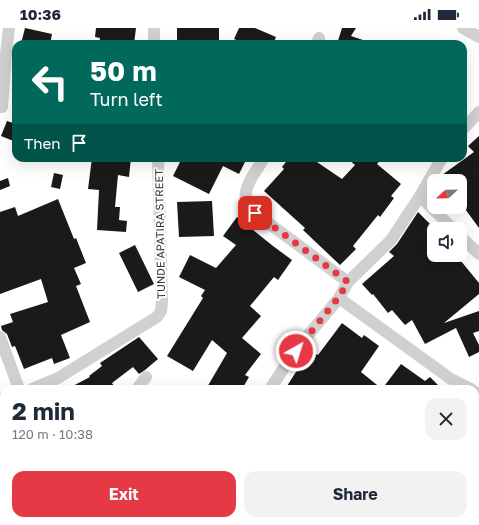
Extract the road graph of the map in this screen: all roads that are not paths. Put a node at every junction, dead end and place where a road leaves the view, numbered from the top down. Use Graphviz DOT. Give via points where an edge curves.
graph roads {
  1 [pos="9,28"];
  2 [pos="154,28"];
  3 [pos="463,28"];
  4 [pos="479,37"];
  5 [pos="154,40"];
  6 [pos="2,107"];
  7 [pos="479,112"];
  8 [pos="467,125"];
  9 [pos="158,162"];
  10 [pos="262,162"];
  11 [pos="440,162"];
  12 [pos="420,196"];
  13 [pos="446,222"];
  14 [pos="467,243"];
  15 [pos="479,254"];
  16 [pos="348,282"];
  17 [pos="338,298"];
  18 [pos="0,337"];
  19 [pos="146,377"];
  20 [pos="18,385"];
  21 [pos="41,385"];
  22 [pos="140,385"];
  23 [pos="273,385"];
  24 [pos="463,385"];
  1 -- 6 [label="street"];
  2 -- 5 [label="street"];
  3 -- 4 [label="street"];
  7 -- 8 [label="street"];
  9 -- 21 [label="street, TUNDE APATIRA STREET" via="161,311 157,317 65,374"];
  10 -- 16 [label="street" via="249,181 246,198 255,213"];
  11 -- 12 [label="street"];
  12 -- 13 [label="street"];
  12 -- 16 [label="street" via="391,240"];
  14 -- 15 [label="street"];
  16 -- 17 [label="street"];
  17 -- 23 [label="street"];
  17 -- 24 [label="street"];
  18 -- 20 [label="street"];
  19 -- 22 [label="street"];
}
